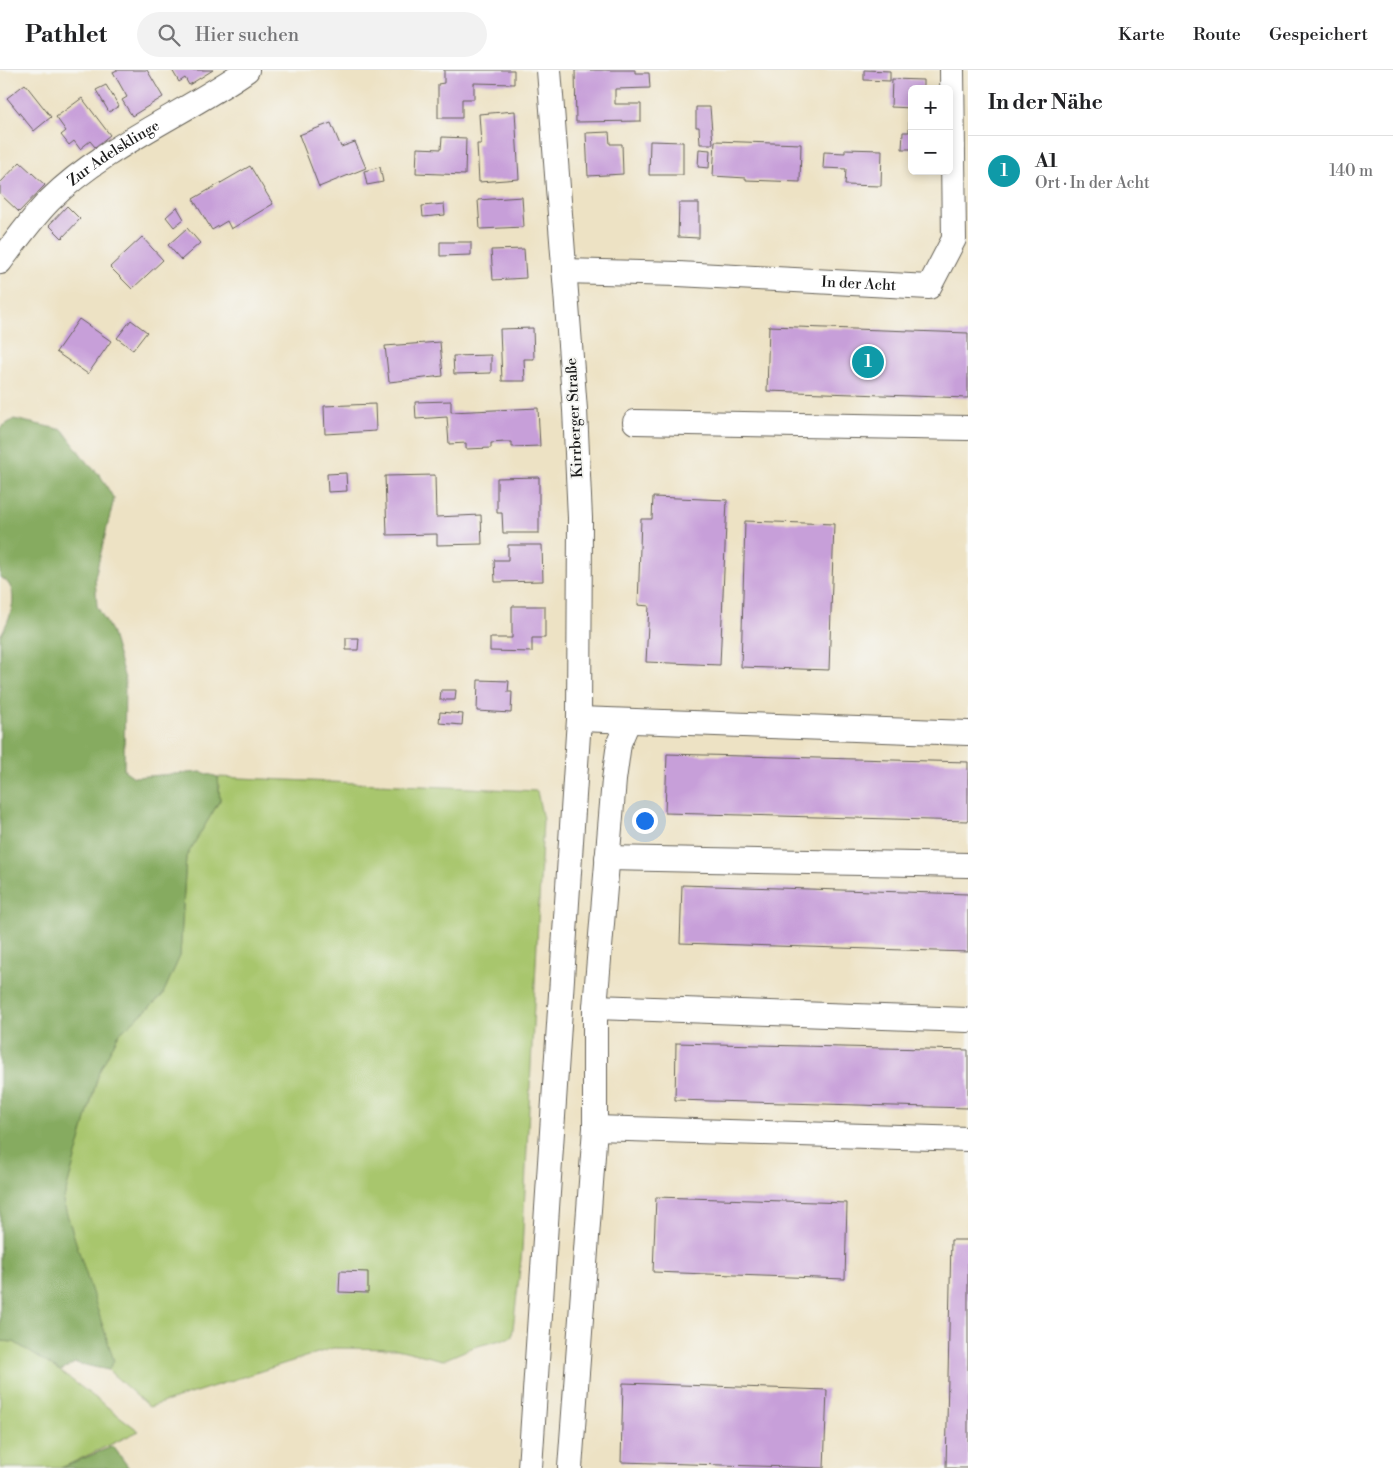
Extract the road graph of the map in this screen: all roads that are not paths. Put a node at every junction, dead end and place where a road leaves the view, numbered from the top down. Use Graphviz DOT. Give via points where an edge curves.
graph roads {
  1 [pos="246,70"];
  2 [pos="549,70"];
  3 [pos="952,70"];
  4 [pos="0,262"];
  5 [pos="564,271"];
  6 [pos="635,422"];
  7 [pos="968,428"];
  8 [pos="579,719"];
  9 [pos="628,722"];
  10 [pos="968,733"];
  11 [pos="607,858"];
  12 [pos="968,865"];
  13 [pos="595,1007"];
  14 [pos="968,1020"];
  15 [pos="595,1128"];
  16 [pos="968,1139"];
  17 [pos="530,1468"];
  18 [pos="570,1468"];
  1 -- 4 [label="street, Zur Adelsklinge" via="81,174 51,199"];
  2 -- 5 [label="street, Kirrberger Straße"];
  3 -- 5 [label="street, In der Acht" via="954,239 929,287"];
  5 -- 8 [label="street, Kirrberger Straße" via="580,518"];
  6 -- 7 [label="street"];
  8 -- 9 [label="street"];
  8 -- 17 [label="street, Kirrberger Straße"];
  9 -- 10 [label="street"];
  9 -- 11 [label="street" via="619,743"];
  11 -- 12 [label="street"];
  11 -- 13 [label="street"];
  13 -- 14 [label="street"];
  13 -- 15 [label="street"];
  15 -- 16 [label="street"];
  15 -- 18 [label="street"];
}
